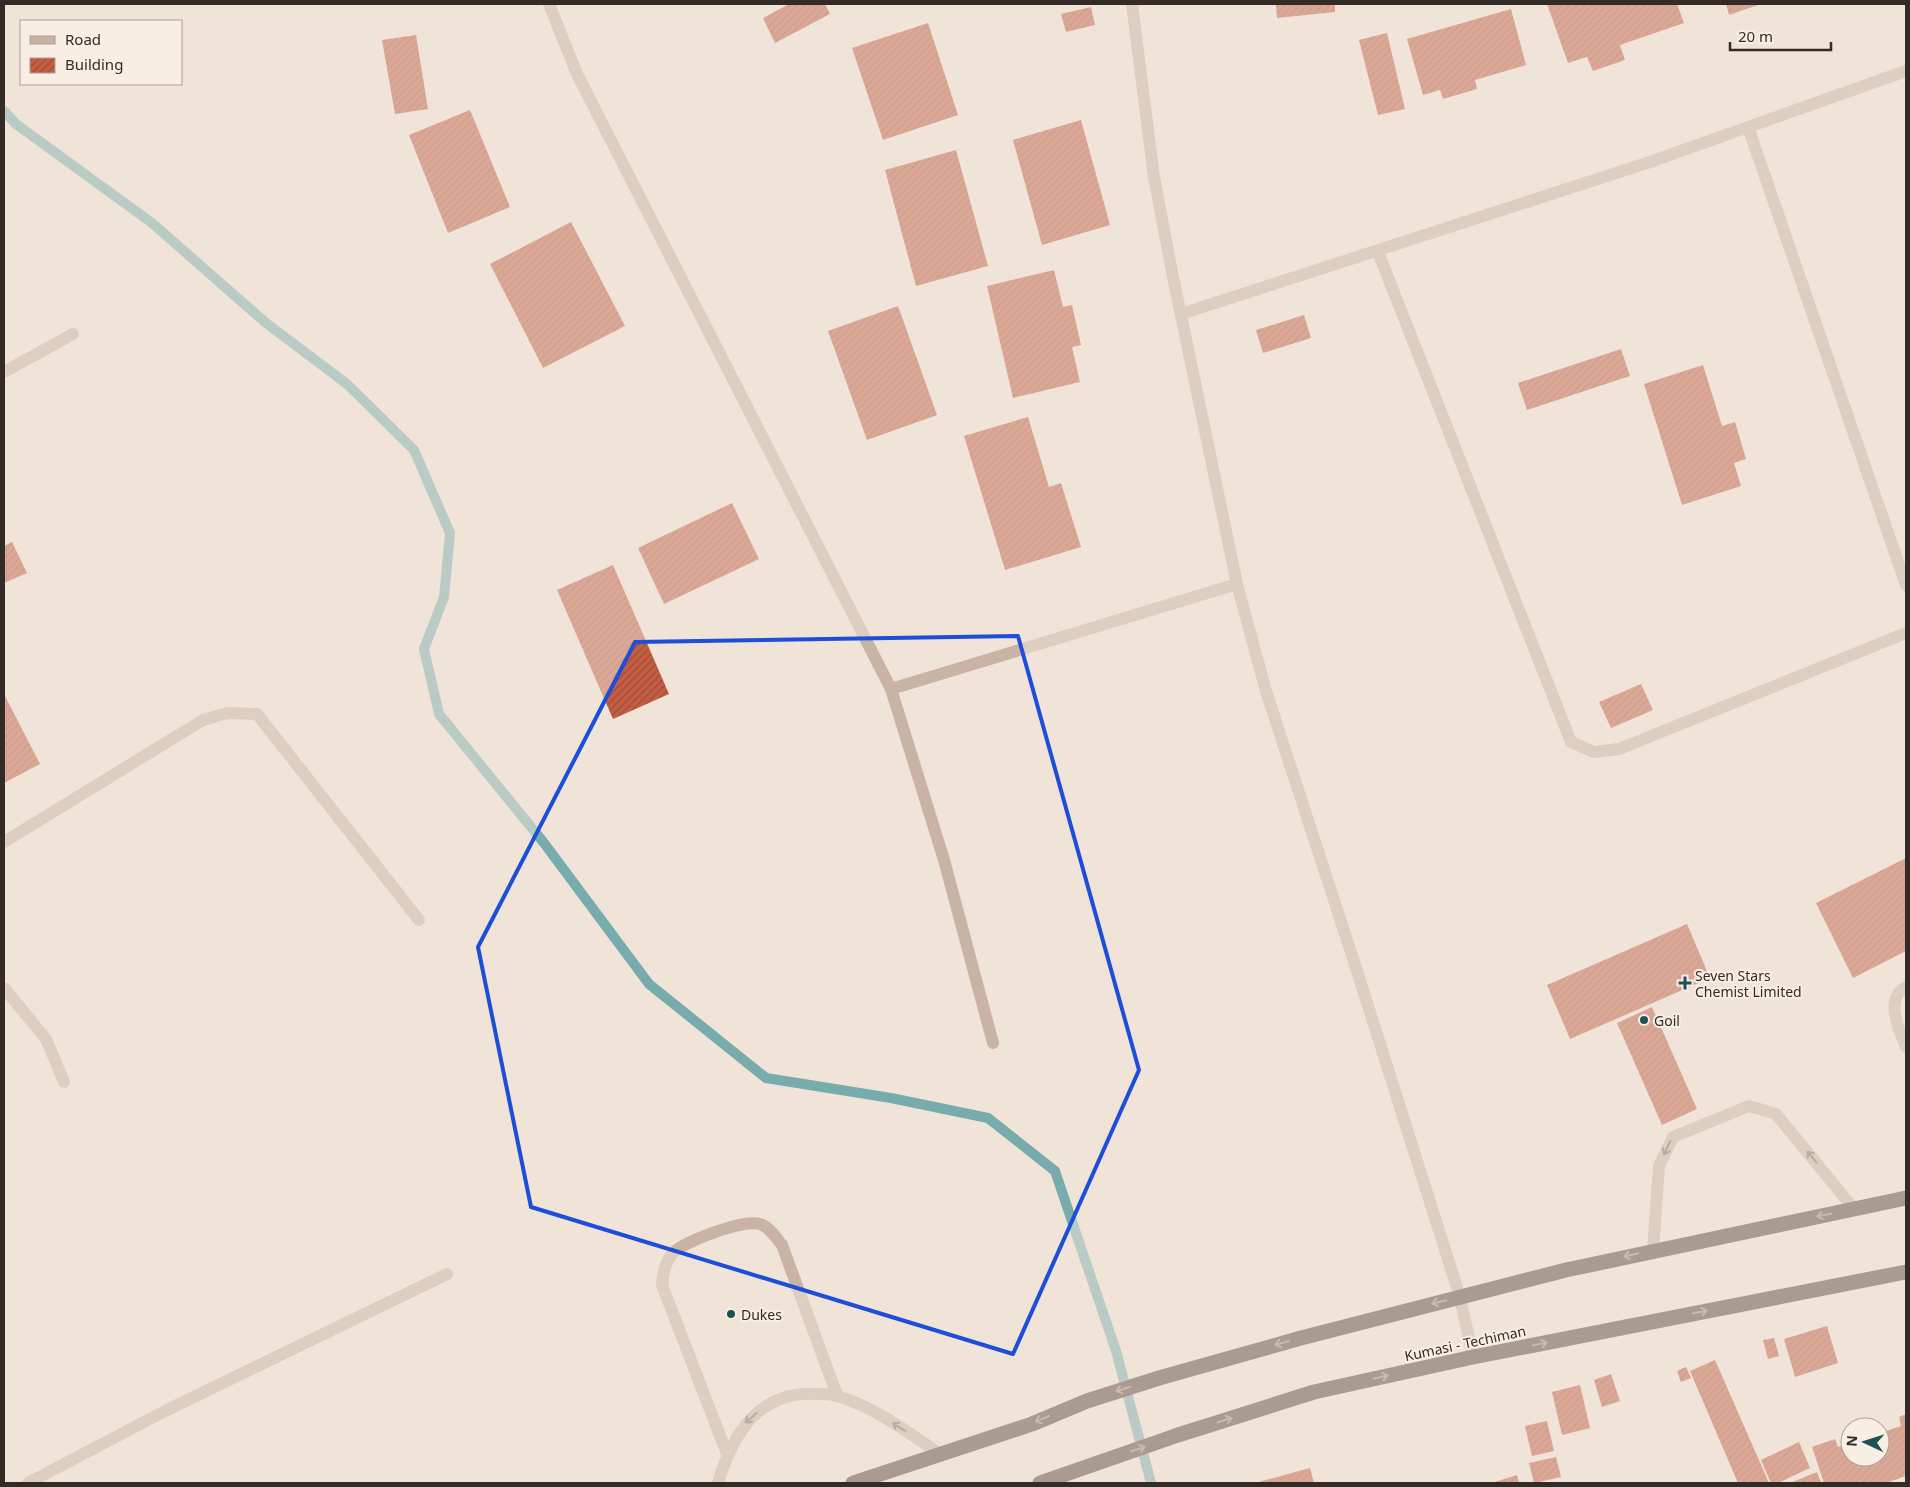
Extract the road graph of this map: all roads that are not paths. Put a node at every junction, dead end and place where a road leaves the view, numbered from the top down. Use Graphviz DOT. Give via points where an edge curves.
graph roads {
  1 [pos="549,4"];
  2 [pos="1132,4"];
  3 [pos="1906,71"];
  4 [pos="1748,127"];
  5 [pos="1378,252"];
  6 [pos="1182,314"];
  7 [pos="73,334"];
  8 [pos="4,372"];
  9 [pos="1237,584"];
  10 [pos="1906,586"];
  11 [pos="1906,633"];
  12 [pos="891,688"];
  13 [pos="4,842"];
  14 [pos="419,920"];
  15 [pos="1906,987"];
  16 [pos="4,988"];
  17 [pos="993,1043"];
  18 [pos="1906,1047"];
  19 [pos="64,1082"];
  20 [pos="1906,1198"];
  21 [pos="1854,1209"];
  22 [pos="1653,1250"];
  23 [pos="1906,1272"];
  24 [pos="447,1274"];
  25 [pos="1460,1297"];
  26 [pos="1474,1357"];
  27 [pos="837,1395"];
  28 [pos="727,1454"];
  29 [pos="940,1454"];
  30 [pos="28,1483"];
  31 [pos="718,1483"];
  32 [pos="853,1483"];
  33 [pos="1040,1483"];
  1 -- 12 [label="street" via="577,74"];
  2 -- 6 [label="street" via="1154,177"];
  3 -- 4 [label="street"];
  4 -- 5 [label="street"];
  4 -- 10 [label="street"];
  5 -- 6 [label="street"];
  5 -- 11 [label="street" via="1571,742 1594,752 1619,749"];
  6 -- 9 [label="street"];
  7 -- 8 [label="street"];
  9 -- 12 [label="street"];
  9 -- 25 [label="street" via="1266,691"];
  12 -- 17 [label="street" via="944,860"];
  13 -- 14 [label="street" via="204,720 227,713 256,714"];
  15 -- 18 [label="street" via="1893,1005 1898,1030"];
  16 -- 19 [label="street" via="46,1039"];
  20 -- 21 [label="highway"];
  21 -- 22 [label="highway, one-way"];
  21 -- 22 [label="street, one-way" via="1776,1114 1750,1106 1673,1137 1659,1166"];
  22 -- 25 [label="highway, one-way"];
  26 -- 23 [label="highway, Kumasi - Techiman, one-way"];
  24 -- 30 [label="street" via="165,1411"];
  25 -- 26 [label="street"];
  25 -- 29 [label="highway, one-way" via="1159,1378"];
  33 -- 26 [label="highway, Kumasi - Techiman, one-way" via="1314,1392"];
  27 -- 28 [label="street, one-way" via="800,1393 770,1403 746,1423"];
  27 -- 28 [label="street" via="782,1245 771,1231 760,1224 744,1223 685,1244 667,1262 662,1285"];
  29 -- 27 [label="street, one-way" via="899,1427"];
  28 -- 31 [label="street"];
  29 -- 32 [label="highway"];
}
